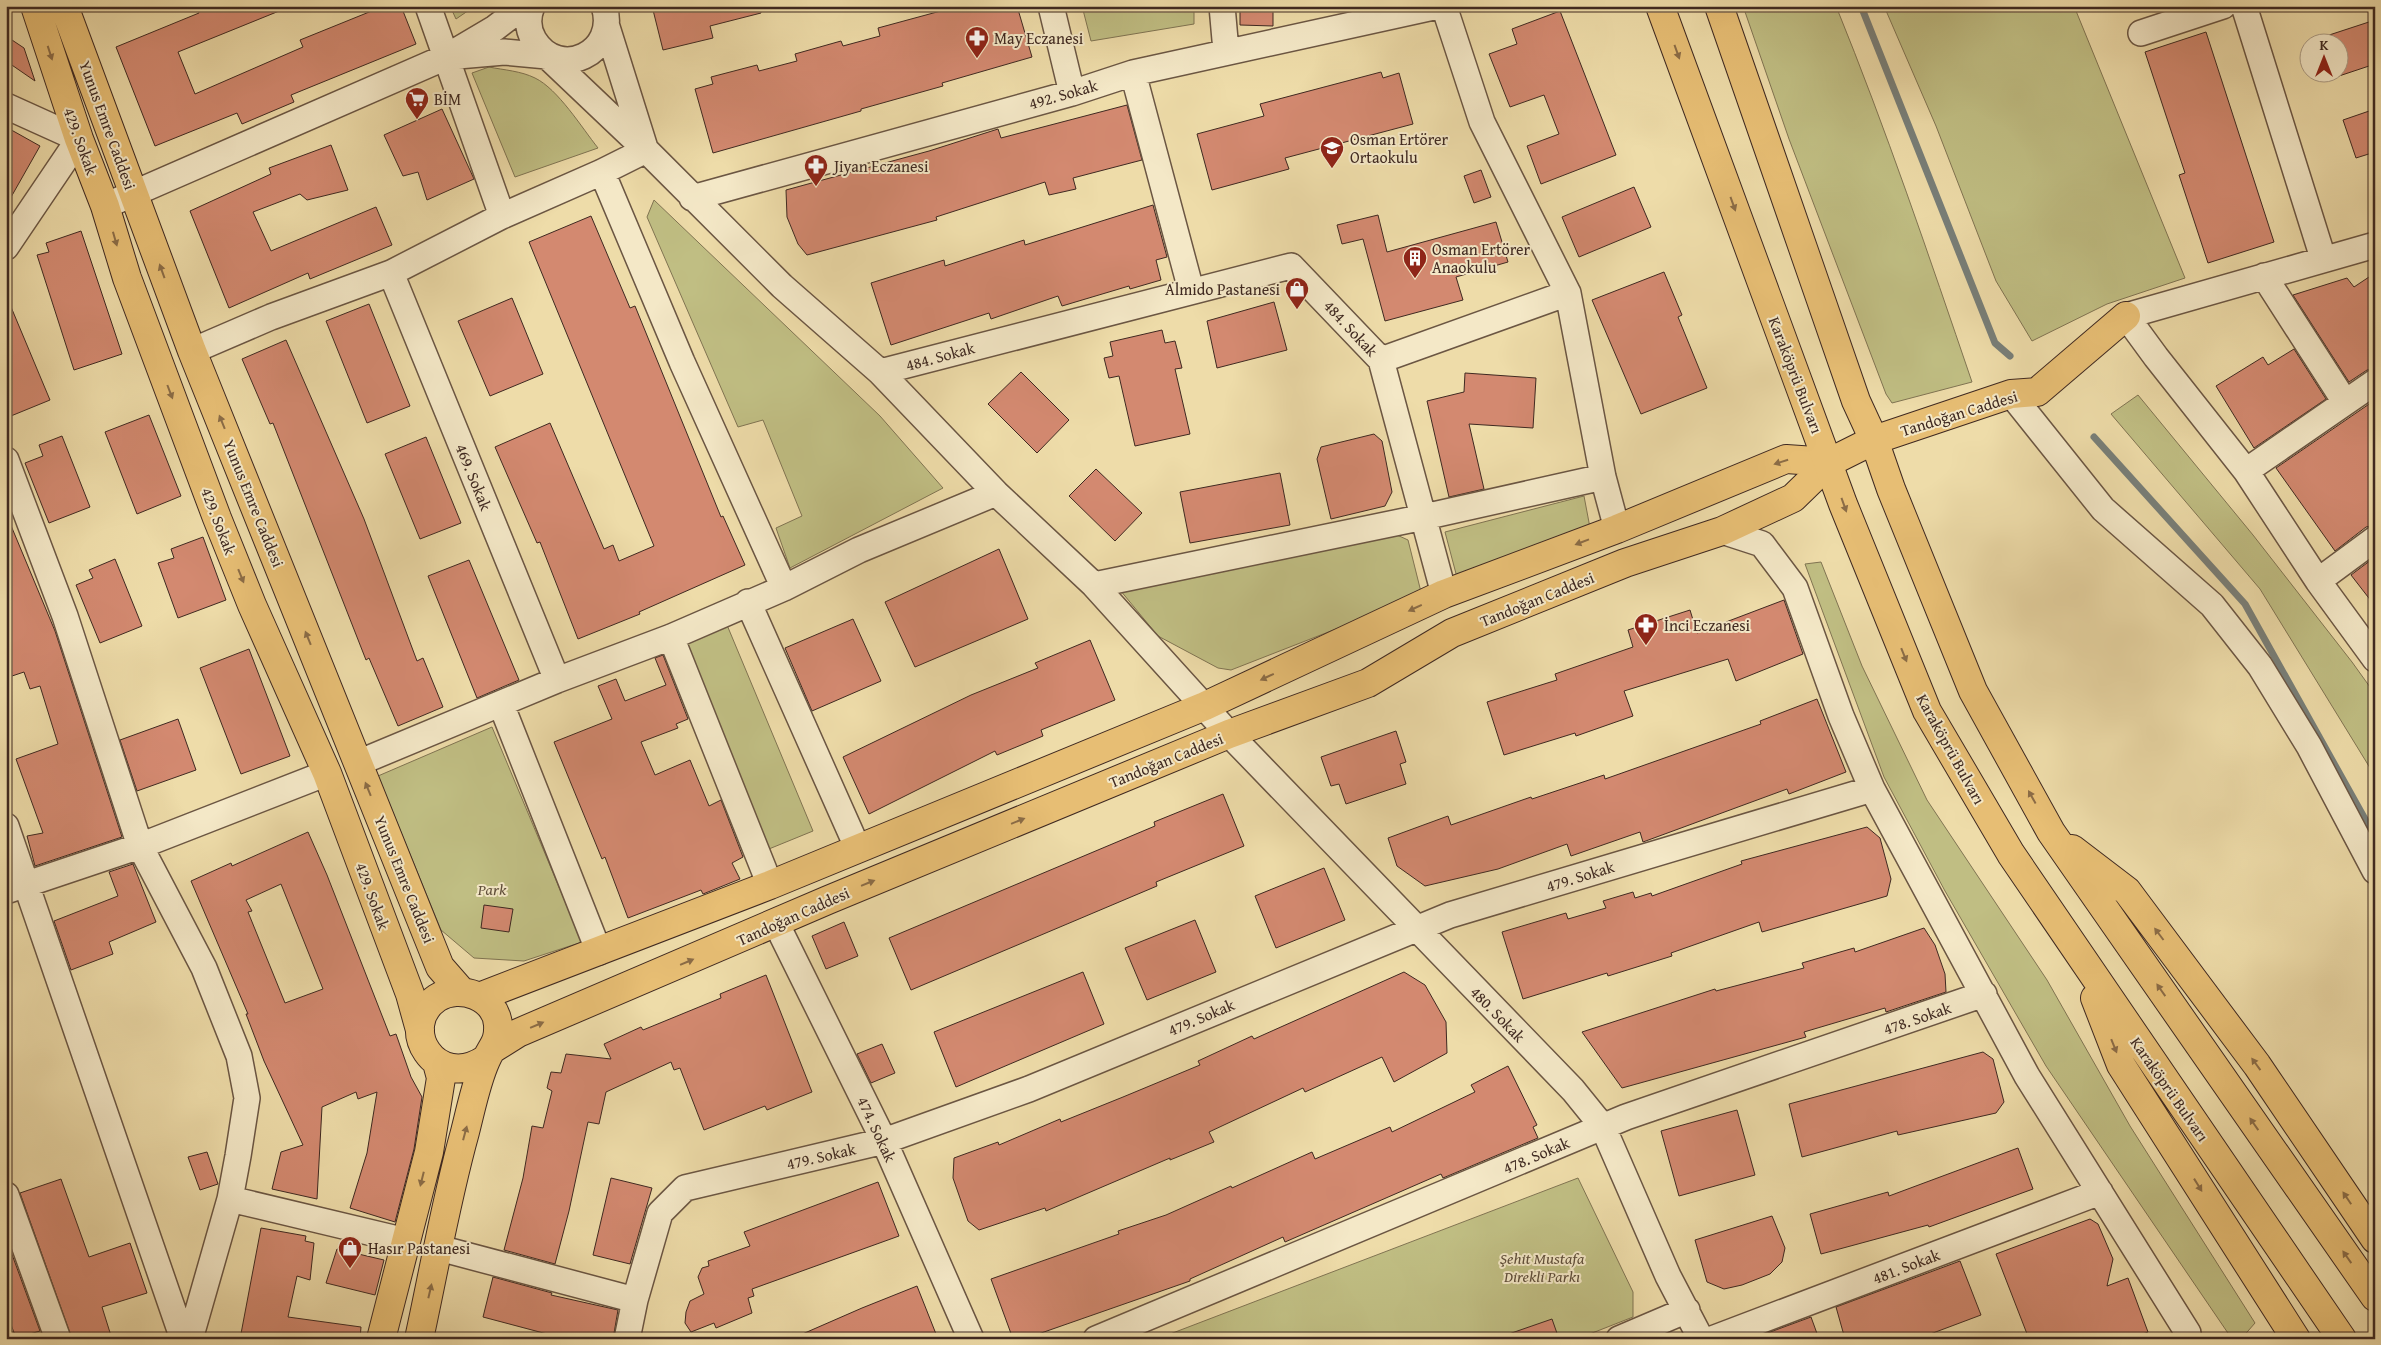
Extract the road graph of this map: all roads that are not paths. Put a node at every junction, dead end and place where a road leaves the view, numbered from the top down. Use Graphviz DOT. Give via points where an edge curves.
graph roads {
  1 [pos="64,6"];
  2 [pos="428,6"];
  3 [pos="524,6"];
  4 [pos="532,6"];
  5 [pos="1051,6"];
  6 [pos="1222,6"];
  7 [pos="1438,6"];
  8 [pos="1444,6"];
  9 [pos="1660,6"];
  10 [pos="1719,6"];
  11 [pos="2223,6"];
  12 [pos="2244,6"];
  13 [pos="33,7"];
  14 [pos="605,17"];
  15 [pos="2141,33"];
  16 [pos="1229,51"];
  17 [pos="547,56"];
  18 [pos="446,57"];
  19 [pos="1133,73"];
  20 [pos="1072,93"];
  21 [pos="6,106"];
  22 [pos="79,140"];
  23 [pos="646,150"];
  24 [pos="602,172"];
  25 [pos="133,193"];
  26 [pos="692,198"];
  27 [pos="105,206"];
  28 [pos="502,216"];
  29 [pos="2375,245"];
  30 [pos="6,247"];
  31 [pos="2323,258"];
  32 [pos="391,273"];
  33 [pos="2264,276"];
  34 [pos="1191,290"];
  35 [pos="1568,293"];
  36 [pos="2126,316"];
  37 [pos="192,351"];
  38 [pos="1381,360"];
  39 [pos="880,372"];
  40 [pos="2375,382"];
  41 [pos="2011,394"];
  42 [pos="2345,402"];
  43 [pos="1874,440"];
  44 [pos="6,460"];
  45 [pos="1830,462"];
  46 [pos="2246,470"];
  47 [pos="1603,478"];
  48 [pos="996,493"];
  49 [pos="1424,517"];
  50 [pos="1617,529"];
  51 [pos="1722,531"];
  52 [pos="2375,539"];
  53 [pos="2318,581"];
  54 [pos="1094,585"];
  55 [pos="784,588"];
  56 [pos="1444,594"];
  57 [pos="748,602"];
  58 [pos="671,637"];
  59 [pos="2375,659"];
  60 [pos="557,680"];
  61 [pos="501,704"];
  62 [pos="1205,706"];
  63 [pos="1229,734"];
  64 [pos="358,763"];
  65 [pos="328,774"];
  66 [pos="1872,789"];
  67 [pos="6,826"];
  68 [pos="2051,832"];
  69 [pos="140,846"];
  70 [pos="858,849"];
  71 [pos="2375,871"];
  72 [pos="770,885"];
  73 [pos="16,887"];
  74 [pos="776,923"];
  75 [pos="1415,928"];
  76 [pos="600,952"];
  77 [pos="2077,952"];
  78 [pos="470,994"];
  79 [pos="1984,994"];
  80 [pos="420,1030"];
  81 [pos="490,1054"];
  82 [pos="437,1062"];
  83 [pos="1603,1126"];
  84 [pos="884,1141"];
  85 [pos="2100,1192"];
  86 [pos="6,1195"];
  87 [pos="230,1199"];
  88 [pos="2375,1239"];
  89 [pos="406,1241"];
  90 [pos="439,1248"];
  91 [pos="2375,1297"];
  92 [pos="635,1300"];
  93 [pos="1687,1310"];
  94 [pos="58,1339"];
  95 [pos="183,1339"];
  96 [pos="190,1339"];
  97 [pos="381,1339"];
  98 [pos="418,1339"];
  99 [pos="627,1339"];
  100 [pos="971,1339"];
  101 [pos="1096,1339"];
  102 [pos="1619,1339"];
  103 [pos="1701,1339"];
  104 [pos="1712,1339"];
  105 [pos="2187,1339"];
  106 [pos="2296,1339"];
  107 [pos="2342,1339"];
  1 -- 25 [label="main road, Yunus Emre Caddesi"];
  2 -- 18 [label="street"];
  3 -- 18 [label="street" via="495,28"];
  4 -- 17 [label="street, 480. Sokak" via="528,22 531,35"];
  5 -- 20 [label="street"];
  6 -- 16 [label="street"];
  7 -- 16 [label="street, 492. Sokak"];
  8 -- 35 [label="street" via="1482,122"];
  9 -- 45 [label="main road, Karaköprü Bulvarı, one-way"];
  10 -- 43 [label="main road" via="1856,401"];
  11 -- 15 [label="street"];
  12 -- 31 [label="street"];
  13 -- 22 [label="main road, 429. Sokak, one-way"];
  14 -- 17 [label="street" via="603,39 595,49 572,60"];
  14 -- 23 [label="street"];
  16 -- 19 [label="street, 492. Sokak"];
  17 -- 18 [label="street" via="504,52"];
  17 -- 23 [label="street, 480. Sokak"];
  18 -- 25 [label="street"];
  18 -- 28 [label="street"];
  19 -- 20 [label="street, 492. Sokak"];
  19 -- 34 [label="street"];
  20 -- 26 [label="street, 492. Sokak"];
  21 -- 22 [label="street"];
  22 -- 27 [label="main road, 429. Sokak"];
  22 -- 30 [label="street"];
  23 -- 24 [label="street"];
  23 -- 26 [label="street, 480. Sokak"];
  24 -- 28 [label="street"];
  24 -- 55 [label="street" via="682,362"];
  25 -- 27 [label="street"];
  37 -- 25 [label="main road, Yunus Emre Caddesi, one-way"];
  26 -- 39 [label="street, 480. Sokak" via="782,286"];
  27 -- 65 [label="main road, 429. Sokak, one-way" via="127,278 217,518"];
  28 -- 32 [label="street"];
  29 -- 31 [label="street"];
  31 -- 33 [label="street"];
  32 -- 37 [label="street" via="271,317"];
  32 -- 60 [label="street, 469. Sokak"];
  33 -- 36 [label="street"];
  33 -- 42 [label="street"];
  34 -- 38 [label="street, 484. Sokak" via="1291,266"];
  34 -- 39 [label="street, 484. Sokak"];
  35 -- 38 [label="street, 484. Sokak"];
  35 -- 47 [label="street"];
  36 -- 41 [label="main road, Tandoğan Caddesi" via="2037,392"];
  36 -- 46 [label="street"];
  64 -- 37 [label="main road, Yunus Emre Caddesi, one-way"];
  38 -- 49 [label="street"];
  39 -- 48 [label="street, 480. Sokak"];
  40 -- 42 [label="street"];
  41 -- 43 [label="main road, Tandoğan Caddesi"];
  41 -- 71 [label="street" via="2103,509 2212,606 2260,666 2309,746"];
  42 -- 46 [label="street"];
  43 -- 45 [label="main road, Tandoğan Caddesi"];
  68 -- 43 [label="main road, one-way" via="1973,691 1894,498"];
  44 -- 69 [label="street" via="65,616"];
  45 -- 50 [label="main road, one-way" via="1786,459"];
  45 -- 51 [label="main road, Tandoğan Caddesi" via="1794,498"];
  45 -- 77 [label="main road, Karaköprü Bulvarı, one-way" via="1847,513 1927,711 2011,854"];
  46 -- 53 [label="street"];
  47 -- 49 [label="street"];
  47 -- 50 [label="street"];
  48 -- 54 [label="street, 480. Sokak"];
  48 -- 55 [label="street" via="859,550"];
  49 -- 54 [label="street"];
  49 -- 56 [label="street"];
  50 -- 56 [label="main road, one-way"];
  51 -- 63 [label="main road, Tandoğan Caddesi" via="1625,563 1452,633 1368,682"];
  51 -- 66 [label="street" via="1762,544 1795,588 1841,716"];
  52 -- 53 [label="street"];
  53 -- 59 [label="street"];
  54 -- 62 [label="street, 480. Sokak"];
  55 -- 57 [label="street"];
  56 -- 62 [label="main road, one-way"];
  57 -- 58 [label="street"];
  57 -- 70 [label="street"];
  58 -- 60 [label="street"];
  58 -- 72 [label="street"];
  60 -- 61 [label="street"];
  61 -- 64 [label="street"];
  61 -- 76 [label="street"];
  62 -- 63 [label="street, 480. Sokak"];
  62 -- 70 [label="main road"];
  74 -- 63 [label="main road, Tandoğan Caddesi, one-way"];
  63 -- 75 [label="street, 480. Sokak"];
  78 -- 64 [label="main road, Yunus Emre Caddesi, one-way" via="440,967"];
  65 -- 69 [label="street"];
  65 -- 80 [label="main road, 429. Sokak" via="410,994"];
  66 -- 75 [label="street, 479. Sokak"];
  66 -- 79 [label="street"];
  67 -- 73 [label="street"];
  88 -- 68 [label="main road, one-way" via="2257,1065 2127,891"];
  91 -- 68 [label="main road, one-way"];
  69 -- 73 [label="street"];
  69 -- 87 [label="street" via="204,968 239,1056 247,1098"];
  70 -- 72 [label="main road"];
  72 -- 76 [label="main road"];
  73 -- 95 [label="street"];
  81 -- 74 [label="main road, Tandoğan Caddesi, one-way" via="518,1033"];
  74 -- 84 [label="street, 474. Sokak"];
  75 -- 83 [label="street, 480. Sokak" via="1573,1090"];
  75 -- 84 [label="street, 479. Sokak" via="1029,1089"];
  76 -- 78 [label="main road"];
  77 -- 106 [label="main road, one-way" via="2121,1065"];
  77 -- 107 [label="main road, Karaköprü Bulvarı"];
  78 -- 80 [label="main road" via="448,993 437,998 422,1018"];
  78 -- 81 [label="main road" via="493,1010 498,1022 498,1036"];
  79 -- 83 [label="street, 478. Sokak"];
  79 -- 85 [label="street" via="2027,1076"];
  80 -- 82 [label="main road" via="422,1043"];
  81 -- 82 [label="main road" via="475,1066 462,1069 449,1068"];
  90 -- 81 [label="main road, one-way" via="464,1134"];
  82 -- 89 [label="main road, one-way" via="441,1078 430,1143"];
  83 -- 93 [label="street, 480. Sokak" via="1668,1276"];
  83 -- 101 [label="street, 478. Sokak"];
  84 -- 92 [label="street, 479. Sokak" via="685,1188 660,1213"];
  84 -- 100 [label="street, 474. Sokak"];
  85 -- 104 [label="street, 481. Sokak"];
  85 -- 105 [label="street" via="2188,1334"];
  86 -- 94 [label="street"];
  87 -- 89 [label="street"];
  87 -- 96 [label="street"];
  89 -- 97 [label="main road"];
  90 -- 92 [label="street"];
  98 -- 90 [label="main road, one-way"];
  92 -- 99 [label="street, 479. Sokak"];
  93 -- 102 [label="street"];
  93 -- 103 [label="street, 480. Sokak"];
}
